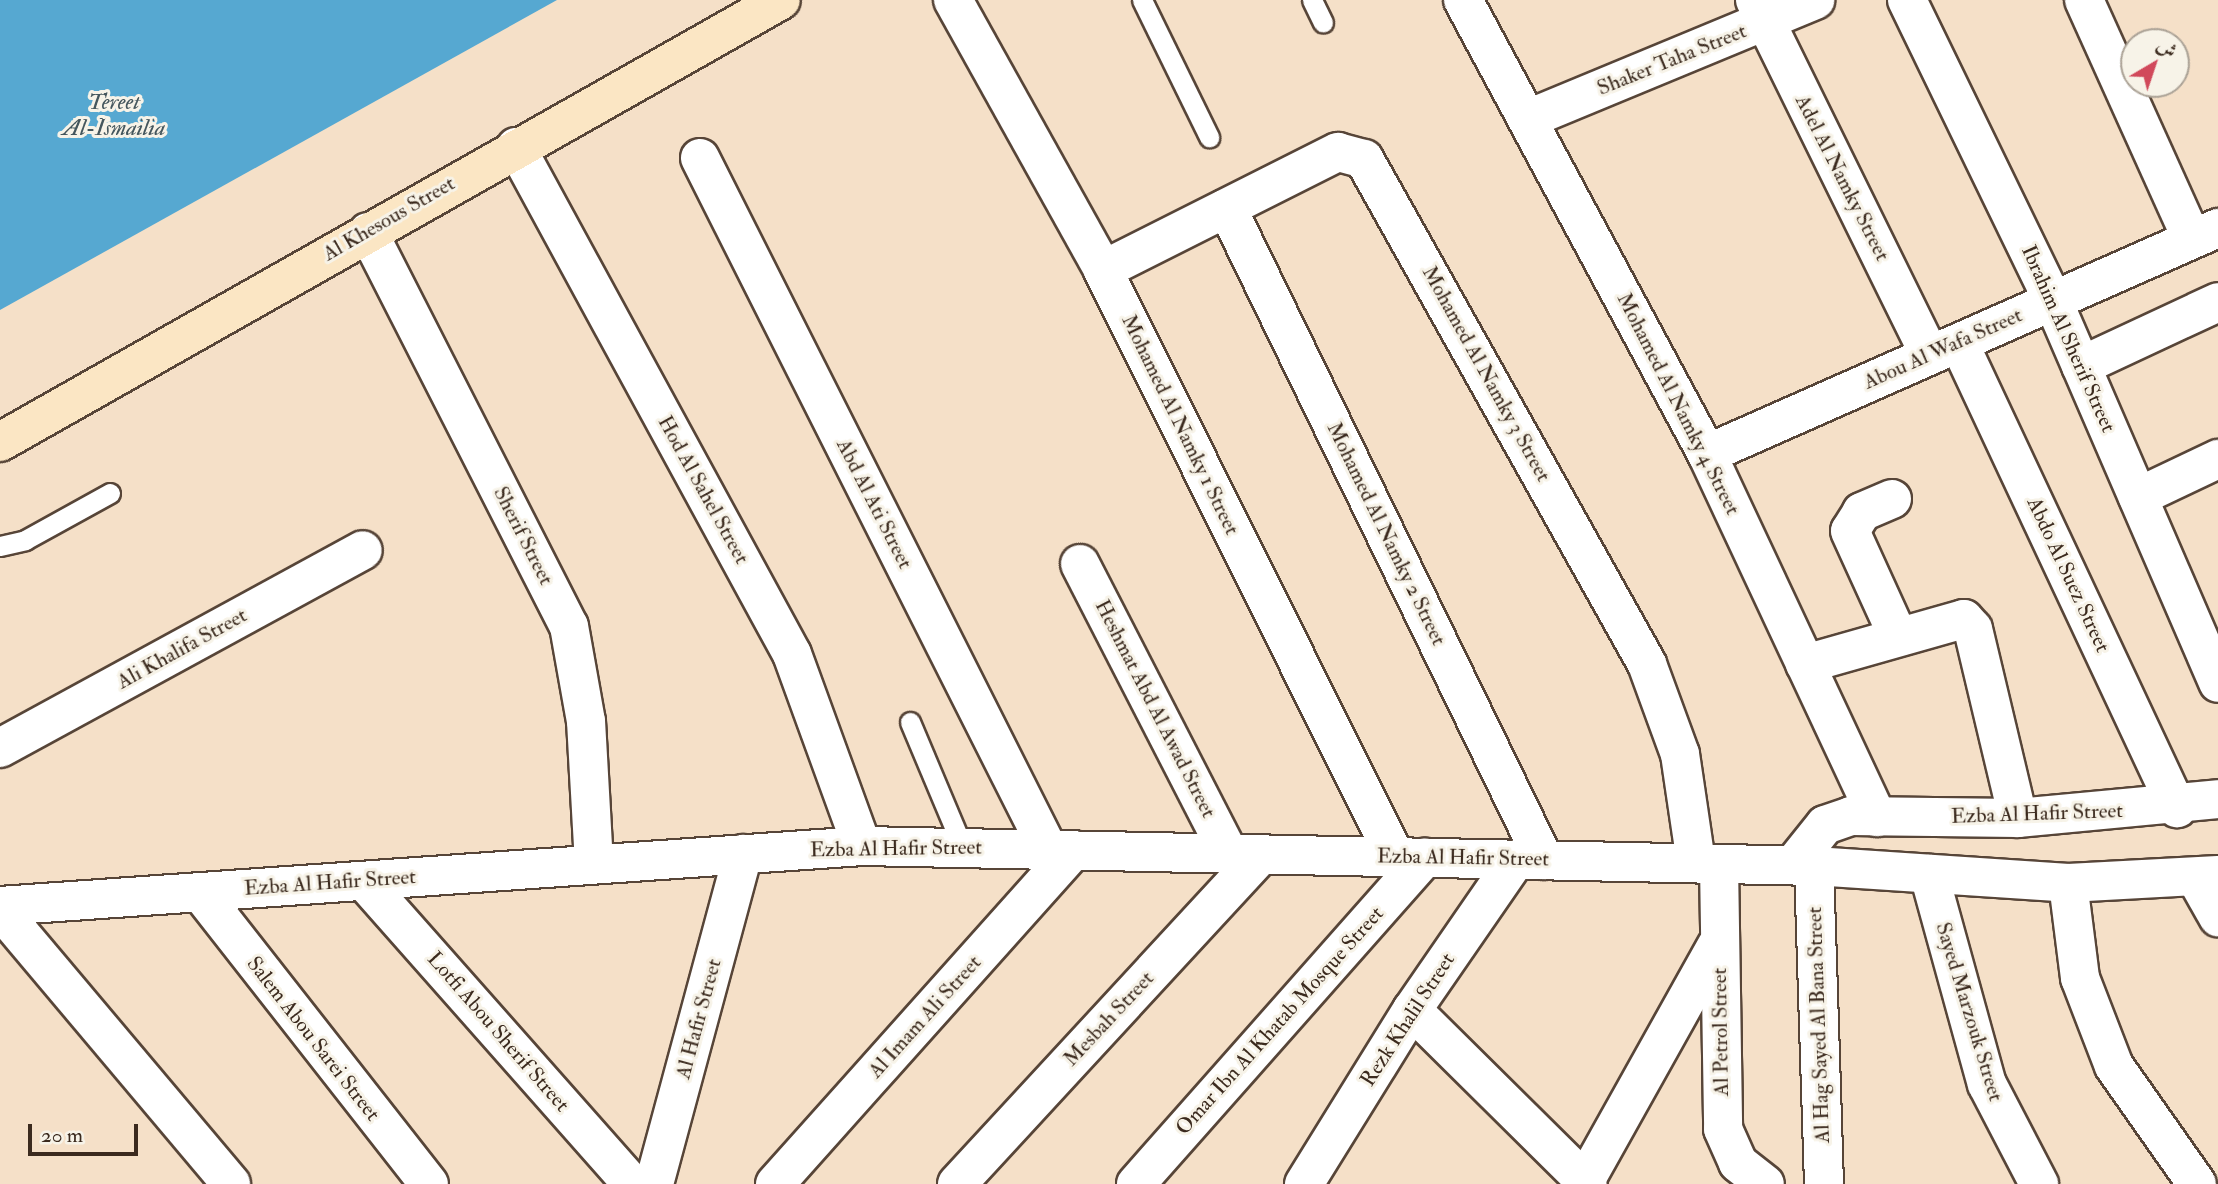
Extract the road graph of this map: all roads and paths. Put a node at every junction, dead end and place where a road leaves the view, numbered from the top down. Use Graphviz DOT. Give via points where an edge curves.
graph roads {
  1 [pos="781,0"];
  2 [pos="953,0"];
  3 [pos="1142,0"];
  4 [pos="1312,0"];
  5 [pos="1463,0"];
  6 [pos="1815,0"];
  7 [pos="1907,0"];
  8 [pos="2084,0"];
  9 [pos="1760,11"];
  10 [pos="1323,23"];
  11 [pos="1528,120"];
  12 [pos="1209,136"];
  13 [pos="516,147"];
  14 [pos="700,158"];
  15 [pos="1227,208"];
  16 [pos="368,232"];
  17 [pos="2205,234"];
  18 [pos="1103,270"];
  19 [pos="2053,301"];
  20 [pos="2218,302"];
  21 [pos="1944,349"];
  22 [pos="2081,366"];
  23 [pos="0,442"];
  24 [pos="1707,454"];
  25 [pos="2218,459"];
  26 [pos="110,493"];
  27 [pos="2138,497"];
  28 [pos="1892,499"];
  29 [pos="0,546"];
  30 [pos="363,550"];
  31 [pos="1080,564"];
  32 [pos="2206,623"];
  33 [pos="1897,634"];
  34 [pos="1805,664"];
  35 [pos="2218,682"];
  36 [pos="910,722"];
  37 [pos="0,748"];
  38 [pos="2218,799"];
  39 [pos="2177,808"];
  40 [pos="1877,817"];
  41 [pos="2018,818"];
  42 [pos="862,846"];
  43 [pos="963,848"];
  44 [pos="1061,850"];
  45 [pos="743,854"];
  46 [pos="1245,854"];
  47 [pos="1410,857"];
  48 [pos="1530,860"];
  49 [pos="1708,863"];
  50 [pos="594,864"];
  51 [pos="1803,865"];
  52 [pos="1929,874"];
  53 [pos="2207,878"];
  54 [pos="364,881"];
  55 [pos="2068,883"];
  56 [pos="200,892"];
  57 [pos="6,910"];
  58 [pos="2218,917"];
  59 [pos="1718,943"];
  60 [pos="1412,1010"];
  61 [pos="649,1183"];
  62 [pos="1586,1183"];
  63 [pos="231,1184"];
  64 [pos="429,1184"];
  65 [pos="775,1184"];
  66 [pos="957,1184"];
  67 [pos="1136,1184"];
  68 [pos="1304,1184"];
  69 [pos="1765,1184"];
  70 [pos="1824,1184"];
  71 [pos="2039,1184"];
  72 [pos="2197,1184"];
  1 -- 13 [label="main road, Al Khesous Street"];
  2 -- 18 [label="street, Mohamed Al Namky 1 Street"];
  3 -- 12 [label="lane"];
  4 -- 10 [label="lane"];
  5 -- 11 [label="street, Mohamed Al Namky 4 Street"];
  6 -- 9 [label="street, Shaker Taha Street"];
  7 -- 19 [label="street, Ibrahim Al Sherif Street"];
  8 -- 17 [label="street"];
  9 -- 11 [label="street, Shaker Taha Street"];
  9 -- 21 [label="street, Adel Al Namky Street"];
  11 -- 24 [label="street, Mohamed Al Namky 4 Street"];
  13 -- 16 [label="main road, Al Khesous Street"];
  13 -- 42 [label="street, Hod Al Sahel Street" via="792,654"];
  14 -- 44 [label="street, Abd Al Ati Street"];
  15 -- 18 [label="street, Mohamed Al Namky 3 Street"];
  15 -- 48 [label="street, Mohamed Al Namky 2 Street"];
  15 -- 49 [label="street, Mohamed Al Namky 3 Street" via="1338,152 1369,166 1647,664 1680,754"];
  16 -- 23 [label="main road, Al Khesous Street"];
  16 -- 50 [label="street, Sherif Street" via="569,626 586,721"];
  17 -- 19 [label="street, Abou Al Wafa Street"];
  18 -- 47 [label="street, Mohamed Al Namky 1 Street"];
  19 -- 21 [label="street, Abou Al Wafa Street"];
  19 -- 22 [label="street, Ibrahim Al Sherif Street"];
  20 -- 22 [label="street"];
  21 -- 24 [label="street, Abou Al Wafa Street"];
  21 -- 39 [label="street, Abdo Al Suez Street"];
  22 -- 27 [label="street, Ibrahim Al Sherif Street"];
  24 -- 34 [label="street, Mohamed Al Namky 4 Street"];
  25 -- 27 [label="street"];
  26 -- 29 [label="lane" via="25,540"];
  27 -- 32 [label="street, Ibrahim Al Sherif Street"];
  28 -- 33 [label="street" via="1862,512 1850,531"];
  30 -- 37 [label="street, Ali Khalifa Street"];
  31 -- 46 [label="street, Heshmat Abd Al Awad Street"];
  32 -- 35 [label="street, Ibrahim Al Sherif Street"];
  33 -- 34 [label="street"];
  33 -- 41 [label="street" via="1958,616 1973,629"];
  34 -- 40 [label="street, Mohamed Al Namky 4 Street"];
  36 -- 43 [label="lane"];
  38 -- 39 [label="street, Ezba Al Hafir Street"];
  39 -- 41 [label="street, Ezba Al Hafir Street"];
  40 -- 41 [label="street, Ezba Al Hafir Street"];
  40 -- 51 [label="street, Ezba Al Hafir Street" via="1825,825"];
  42 -- 43 [label="street, Ezba Al Hafir Street"];
  42 -- 45 [label="street, Ezba Al Hafir Street"];
  43 -- 44 [label="street, Ezba Al Hafir Street"];
  44 -- 46 [label="street, Ezba Al Hafir Street"];
  44 -- 65 [label="street, Al Imam Ali Street"];
  45 -- 50 [label="street, Ezba Al Hafir Street"];
  45 -- 61 [label="street, Al Hafir Street"];
  46 -- 47 [label="street, Ezba Al Hafir Street"];
  46 -- 66 [label="street, Mesbah Street"];
  47 -- 48 [label="street, Ezba Al Hafir Street"];
  47 -- 67 [label="street, Omar Ibn Al Khatab Mosque Street"];
  48 -- 49 [label="street, Ezba Al Hafir Street"];
  48 -- 60 [label="street, Rezk Khalil Street"];
  49 -- 51 [label="street, Ezba Al Hafir Street"];
  49 -- 59 [label="street, Al Petrol Street"];
  50 -- 54 [label="street, Ezba Al Hafir Street"];
  51 -- 52 [label="street, Ezba Al Hafir Street"];
  51 -- 70 [label="street, Al Hag Sayed Al Bana Street"];
  52 -- 55 [label="street, Ezba Al Hafir Street"];
  52 -- 71 [label="street, Sayed Marzouk Street" via="1987,1084"];
  53 -- 55 [label="street, Ezba Al Hafir Street"];
  53 -- 58 [label="street"];
  54 -- 56 [label="street, Ezba Al Hafir Street"];
  54 -- 61 [label="street, Lotfi Abou Sherif Street"];
  55 -- 72 [label="street" via="2080,978 2115,1066"];
  56 -- 57 [label="street, Ezba Al Hafir Street"];
  56 -- 64 [label="street, Salem Abou Sarei Street"];
  57 -- 63 [label="street"];
  59 -- 62 [label="street"];
  59 -- 69 [label="street, Al Petrol Street" via="1723,1129 1738,1163"];
  60 -- 62 [label="street"];
  60 -- 68 [label="street, Rezk Khalil Street"];
}
